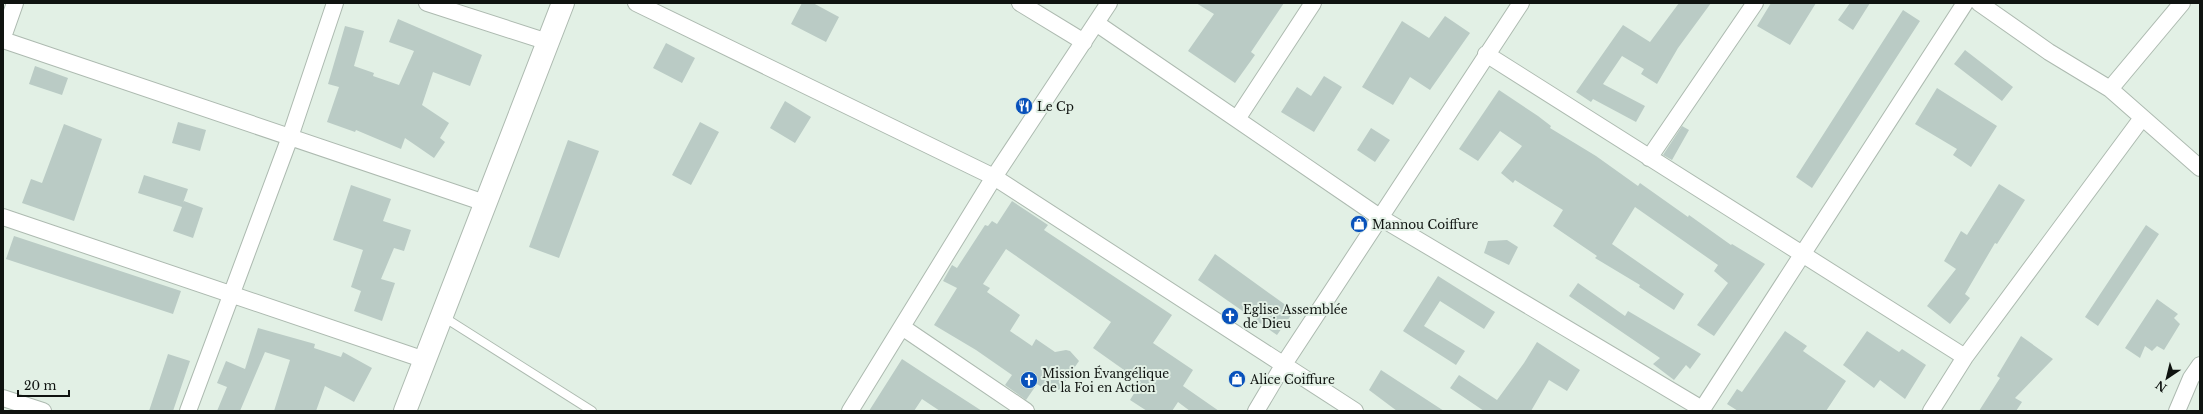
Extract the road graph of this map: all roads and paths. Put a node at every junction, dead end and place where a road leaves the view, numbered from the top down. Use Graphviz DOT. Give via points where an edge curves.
graph roads {
  1 [pos="15,3"];
  2 [pos="335,3"];
  3 [pos="427,3"];
  4 [pos="563,3"];
  5 [pos="636,3"];
  6 [pos="1020,3"];
  7 [pos="1109,3"];
  8 [pos="1313,3"];
  9 [pos="1521,3"];
  10 [pos="1756,3"];
  11 [pos="1965,3"];
  12 [pos="1979,3"];
  13 [pos="2182,3"];
  14 [pos="1096,23"];
  15 [pos="3,37"];
  16 [pos="3,40"];
  17 [pos="548,42"];
  18 [pos="1084,42"];
  19 [pos="1486,54"];
  20 [pos="2110,89"];
  21 [pos="2142,118"];
  22 [pos="1237,119"];
  23 [pos="290,137"];
  24 [pos="1650,158"];
  25 [pos="2200,168"];
  26 [pos="994,177"];
  27 [pos="485,203"];
  28 [pos="3,217"];
  29 [pos="1381,218"];
  30 [pos="1803,254"];
  31 [pos="231,294"];
  32 [pos="442,316"];
  33 [pos="902,327"];
  34 [pos="1965,357"];
  35 [pos="424,360"];
  36 [pos="1284,364"];
  37 [pos="2200,365"];
  38 [pos="3,398"];
  39 [pos="1702,410"];
  40 [pos="43,411"];
  41 [pos="188,411"];
  42 [pos="405,411"];
  43 [pos="592,411"];
  44 [pos="850,411"];
  45 [pos="1026,411"];
  46 [pos="1256,411"];
  47 [pos="1354,411"];
  48 [pos="1931,411"];
  49 [pos="2177,411"];
  1 -- 15 [label="street"];
  2 -- 23 [label="street"];
  3 -- 17 [label="street"];
  4 -- 17 [label="street"];
  5 -- 26 [label="street"];
  6 -- 18 [label="street"];
  7 -- 14 [label="street"];
  8 -- 22 [label="street"];
  9 -- 19 [label="street"];
  10 -- 24 [label="street"];
  11 -- 30 [label="street"];
  12 -- 20 [label="street" via="2049,52"];
  13 -- 20 [label="street"];
  14 -- 18 [label="street"];
  14 -- 22 [label="street"];
  16 -- 23 [label="street"];
  17 -- 27 [label="street"];
  18 -- 26 [label="street"];
  19 -- 24 [label="street"];
  19 -- 29 [label="street"];
  20 -- 21 [label="street"];
  21 -- 25 [label="street"];
  21 -- 34 [label="street"];
  22 -- 29 [label="street"];
  23 -- 27 [label="street"];
  23 -- 31 [label="street"];
  24 -- 30 [label="street"];
  26 -- 33 [label="street"];
  26 -- 36 [label="street"];
  27 -- 32 [label="street"];
  28 -- 31 [label="street"];
  29 -- 36 [label="street"];
  29 -- 39 [label="street"];
  30 -- 34 [label="street"];
  30 -- 39 [label="street"];
  31 -- 35 [label="street"];
  31 -- 41 [label="street"];
  32 -- 35 [label="street"];
  32 -- 43 [label="lane"];
  33 -- 44 [label="street"];
  33 -- 45 [label="street"];
  34 -- 48 [label="street"];
  35 -- 42 [label="street"];
  36 -- 46 [label="street"];
  36 -- 47 [label="street"];
  37 -- 49 [label="street"];
  38 -- 40 [label="street"];
}
